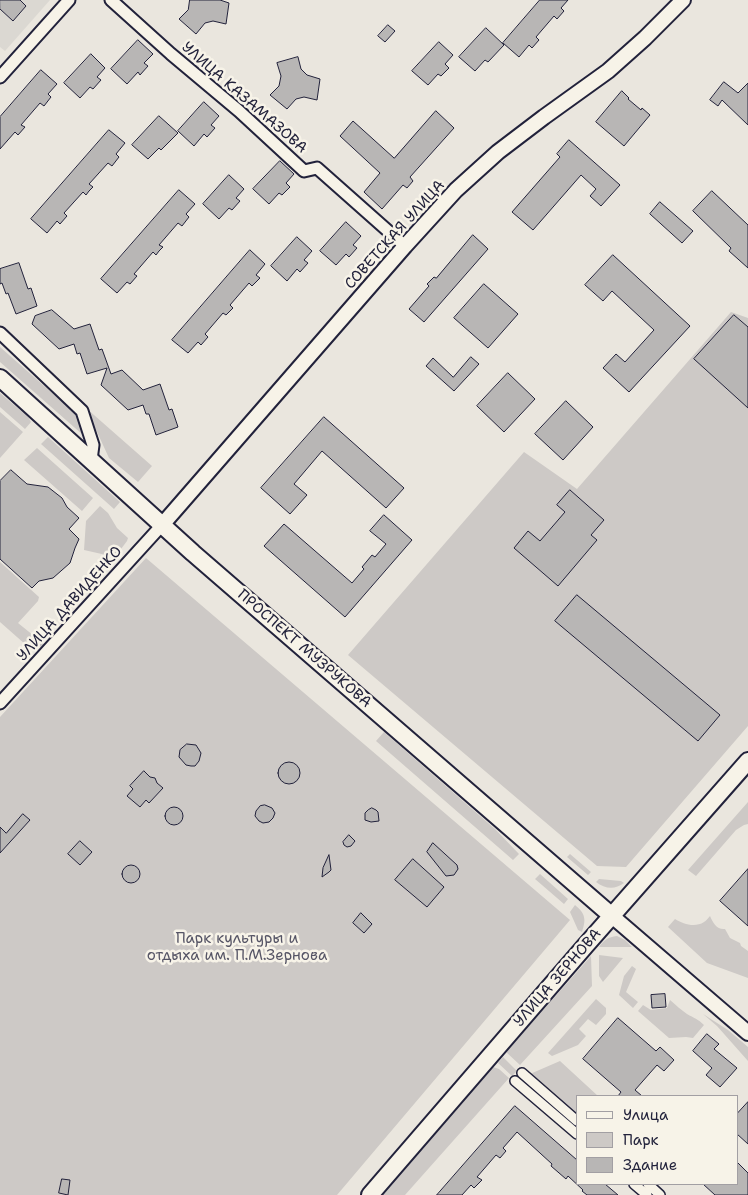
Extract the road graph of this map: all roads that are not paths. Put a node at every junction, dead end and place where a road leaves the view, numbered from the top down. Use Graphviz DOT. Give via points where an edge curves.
graph roads {
  1 [pos="69,0"];
  2 [pos="111,0"];
  3 [pos="683,0"];
  4 [pos="0,77"];
  5 [pos="405,246"];
  6 [pos="0,333"];
  7 [pos="0,378"];
  8 [pos="91,460"];
  9 [pos="162,525"];
  10 [pos="0,703"];
  11 [pos="748,761"];
  12 [pos="612,916"];
  13 [pos="748,1033"];
  14 [pos="522,1073"];
  15 [pos="515,1081"];
  16 [pos="576,1120"];
  17 [pos="576,1133"];
  18 [pos="635,1185"];
  19 [pos="649,1185"];
  20 [pos="370,1195"];
  21 [pos="647,1195"];
  22 [pos="660,1195"];
  1 -- 4 [label="street"];
  2 -- 5 [label="street, УЛИЦА КАЗАМАЗОВА" via="304,171 317,168"];
  3 -- 5 [label="street, СОВЕТСКАЯ УЛИЦА" via="608,70 498,152 456,190"];
  5 -- 9 [label="street, СОВЕТСКАЯ УЛИЦА"];
  6 -- 8 [label="street" via="82,411 93,444"];
  7 -- 8 [label="main road, ПРОСПЕКТ МУЗРУКОВА"];
  8 -- 9 [label="main road, ПРОСПЕКТ МУЗРУКОВА"];
  9 -- 10 [label="street, УЛИЦА ДАВИДЕНКО"];
  9 -- 12 [label="main road, ПРОСПЕКТ МУЗРУКОВА"];
  11 -- 12 [label="main road, УЛИЦА ЗЕРНОВА"];
  12 -- 13 [label="street"];
  12 -- 20 [label="main road, УЛИЦА ЗЕРНОВА"];
  14 -- 16 [label="street"];
  15 -- 17 [label="street"];
  18 -- 21 [label="street"];
  19 -- 22 [label="street"];
}
